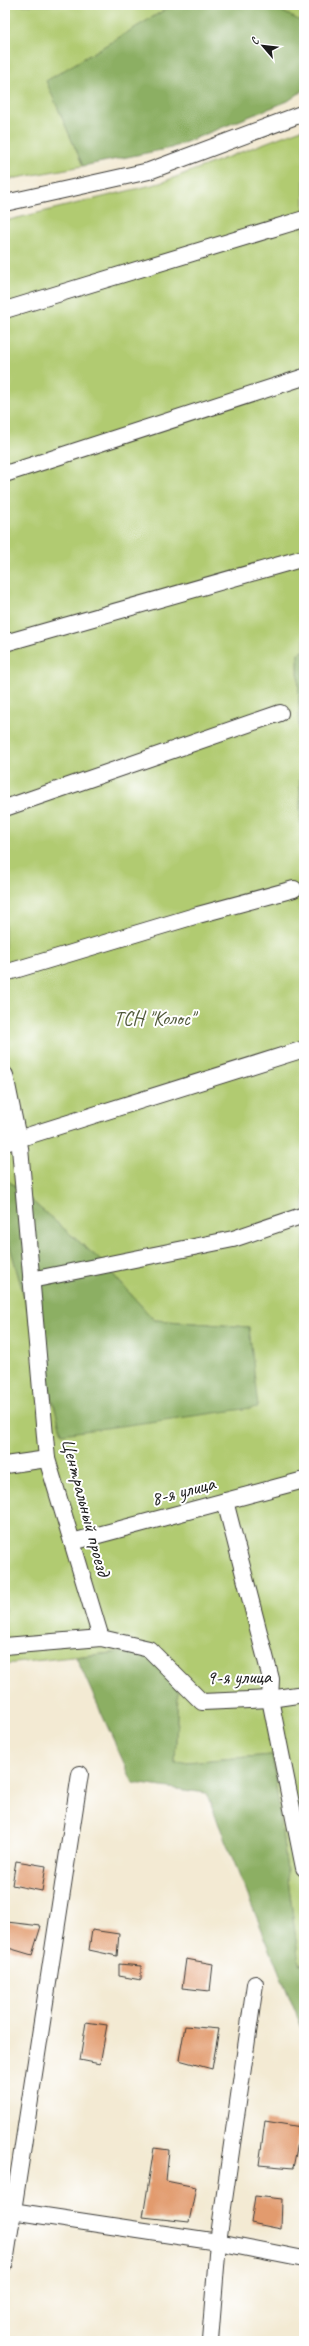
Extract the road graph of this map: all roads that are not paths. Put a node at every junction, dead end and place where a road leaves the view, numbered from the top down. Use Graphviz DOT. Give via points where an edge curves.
graph roads {
  1 [pos="304,113"];
  2 [pos="5,203"];
  3 [pos="304,219"];
  4 [pos="5,310"];
  5 [pos="304,377"];
  6 [pos="5,474"];
  7 [pos="304,558"];
  8 [pos="5,643"];
  9 [pos="280,713"];
  10 [pos="5,808"];
  11 [pos="294,889"];
  12 [pos="5,973"];
  13 [pos="304,1049"];
  14 [pos="5,1075"];
  15 [pos="12,1140"];
  16 [pos="304,1215"];
  17 [pos="31,1280"];
  18 [pos="47,1459"];
  19 [pos="5,1465"];
  20 [pos="304,1480"];
  21 [pos="225,1501"];
  22 [pos="72,1542"];
  23 [pos="101,1638"];
  24 [pos="5,1646"];
  25 [pos="304,1694"];
  26 [pos="270,1699"];
  27 [pos="80,1774"];
  28 [pos="304,1868"];
  29 [pos="255,1984"];
  30 [pos="10,2211"];
  31 [pos="218,2242"];
  32 [pos="304,2259"];
  33 [pos="5,2263"];
  34 [pos="210,2341"];
  1 -- 2 [label="street" via="149,171"];
  3 -- 4 [label="street"];
  5 -- 6 [label="street"];
  7 -- 8 [label="street"];
  9 -- 10 [label="street"];
  11 -- 12 [label="street"];
  13 -- 15 [label="street"];
  14 -- 15 [label="street, Центральный проезд"];
  15 -- 17 [label="street, Центральный проезд"];
  16 -- 17 [label="street" via="233,1239"];
  17 -- 18 [label="street, Центральный проезд"];
  18 -- 19 [label="street"];
  18 -- 22 [label="street, Центральный проезд"];
  20 -- 21 [label="street, 8-я улица"];
  21 -- 22 [label="street, 8-я улица"];
  21 -- 26 [label="street" via="271,1679"];
  22 -- 23 [label="street, Центральный проезд"];
  23 -- 24 [label="street, 9-я улица"];
  23 -- 26 [label="street, 9-я улица" via="149,1649 202,1702"];
  25 -- 26 [label="street, 9-я улица"];
  26 -- 28 [label="street"];
  27 -- 30 [label="street"];
  29 -- 31 [label="street"];
  30 -- 31 [label="street"];
  30 -- 33 [label="street"];
  31 -- 32 [label="street"];
  31 -- 34 [label="street"];
}
